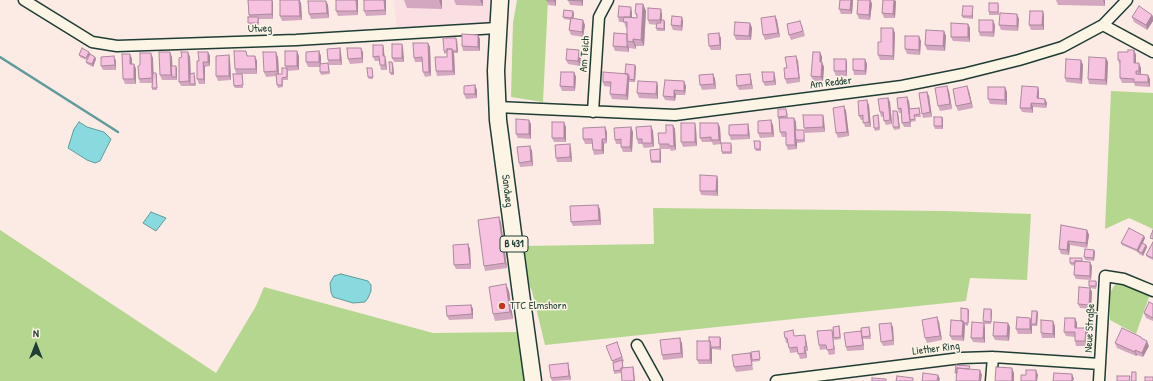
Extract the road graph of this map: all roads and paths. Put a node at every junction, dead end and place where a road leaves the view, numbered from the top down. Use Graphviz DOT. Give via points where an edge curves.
graph roads {
  1 [pos="24,0"];
  2 [pos="500,0"];
  3 [pos="608,0"];
  4 [pos="1127,0"];
  5 [pos="1103,25"];
  6 [pos="497,28"];
  7 [pos="1153,52"];
  8 [pos="497,107"];
  9 [pos="593,112"];
  10 [pos="1153,291"];
  11 [pos="637,345"];
  12 [pos="993,357"];
  13 [pos="1100,364"];
  14 [pos="534,381"];
  15 [pos="657,381"];
  16 [pos="776,381"];
  17 [pos="991,381"];
  18 [pos="1099,381"];
  1 -- 6 [label="street, Utweg" via="92,42 118,46 296,40"];
  2 -- 6 [label="main road, Sandweg / B 431"];
  3 -- 9 [label="street, Am Teich" via="599,17"];
  4 -- 5 [label="street, Am Redder"];
  5 -- 7 [label="street"];
  5 -- 9 [label="street, Am Redder" via="1065,46 1043,53 902,86 675,115"];
  6 -- 8 [label="main road, Sandweg / B 431"];
  8 -- 9 [label="street, Am Redder"];
  8 -- 14 [label="main road, Sandweg / B 431"];
  10 -- 13 [label="street, Neue Straße" via="1124,279 1105,276"];
  11 -- 15 [label="street"];
  12 -- 13 [label="street, Liether Ring"];
  12 -- 16 [label="street, Liether Ring" via="960,358"];
  12 -- 17 [label="street"];
  13 -- 18 [label="street, Neue Straße"];
}
